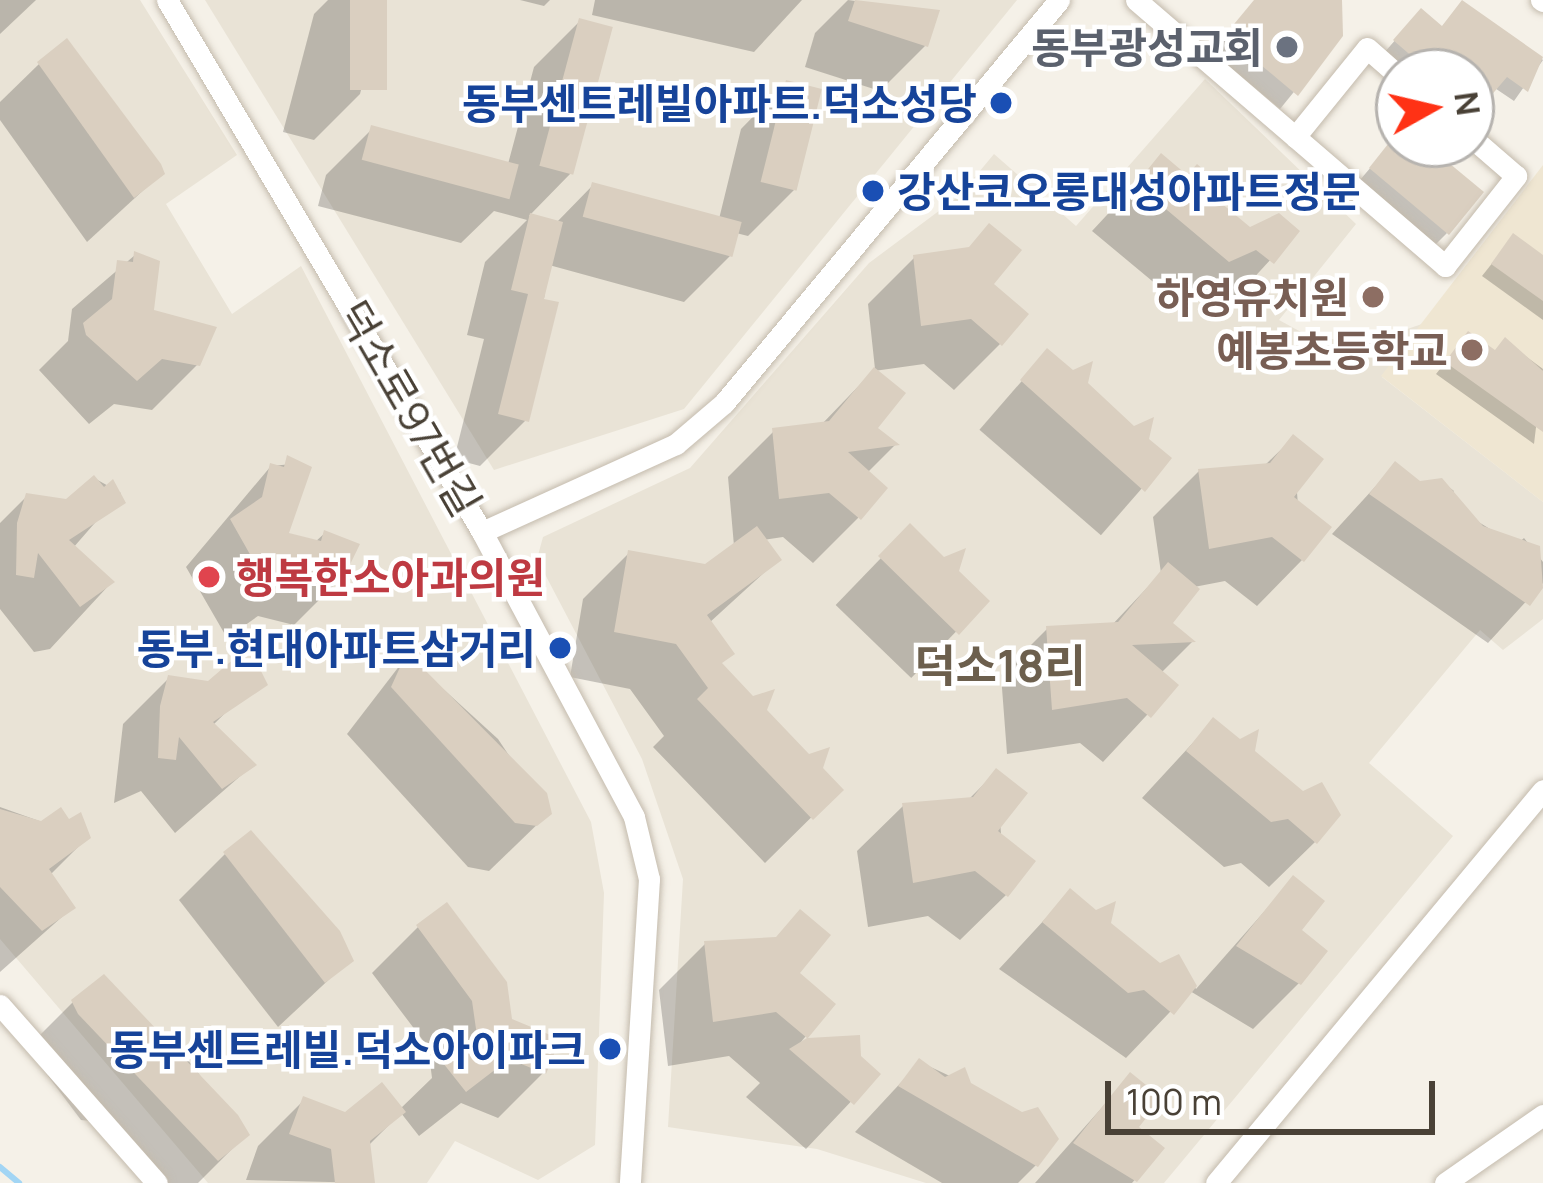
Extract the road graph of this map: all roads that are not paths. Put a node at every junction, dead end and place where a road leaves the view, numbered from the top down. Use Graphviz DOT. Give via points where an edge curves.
graph roads {
  1 [pos="167,0"];
  2 [pos="1059,0"];
  3 [pos="1136,0"];
  4 [pos="1375,55"];
  5 [pos="1295,137"];
  6 [pos="1495,158"];
  7 [pos="482,532"];
  8 [pos="1543,790"];
  9 [pos="0,1005"];
  10 [pos="1543,1114"];
  11 [pos="157,1183"];
  12 [pos="631,1183"];
  13 [pos="1216,1183"];
  14 [pos="1445,1183"];
  1 -- 7 [label="street, 덕소로97번길"];
  2 -- 7 [label="street" via="724,403 676,444"];
  3 -- 5 [label="street"];
  4 -- 5 [label="street" via="1367,48"];
  5 -- 6 [label="street" via="1445,266 1516,176"];
  7 -- 12 [label="street, 덕소로97번길" via="612,764 649,879"];
  8 -- 13 [label="street"];
  9 -- 11 [label="street"];
  10 -- 14 [label="street"];
}
